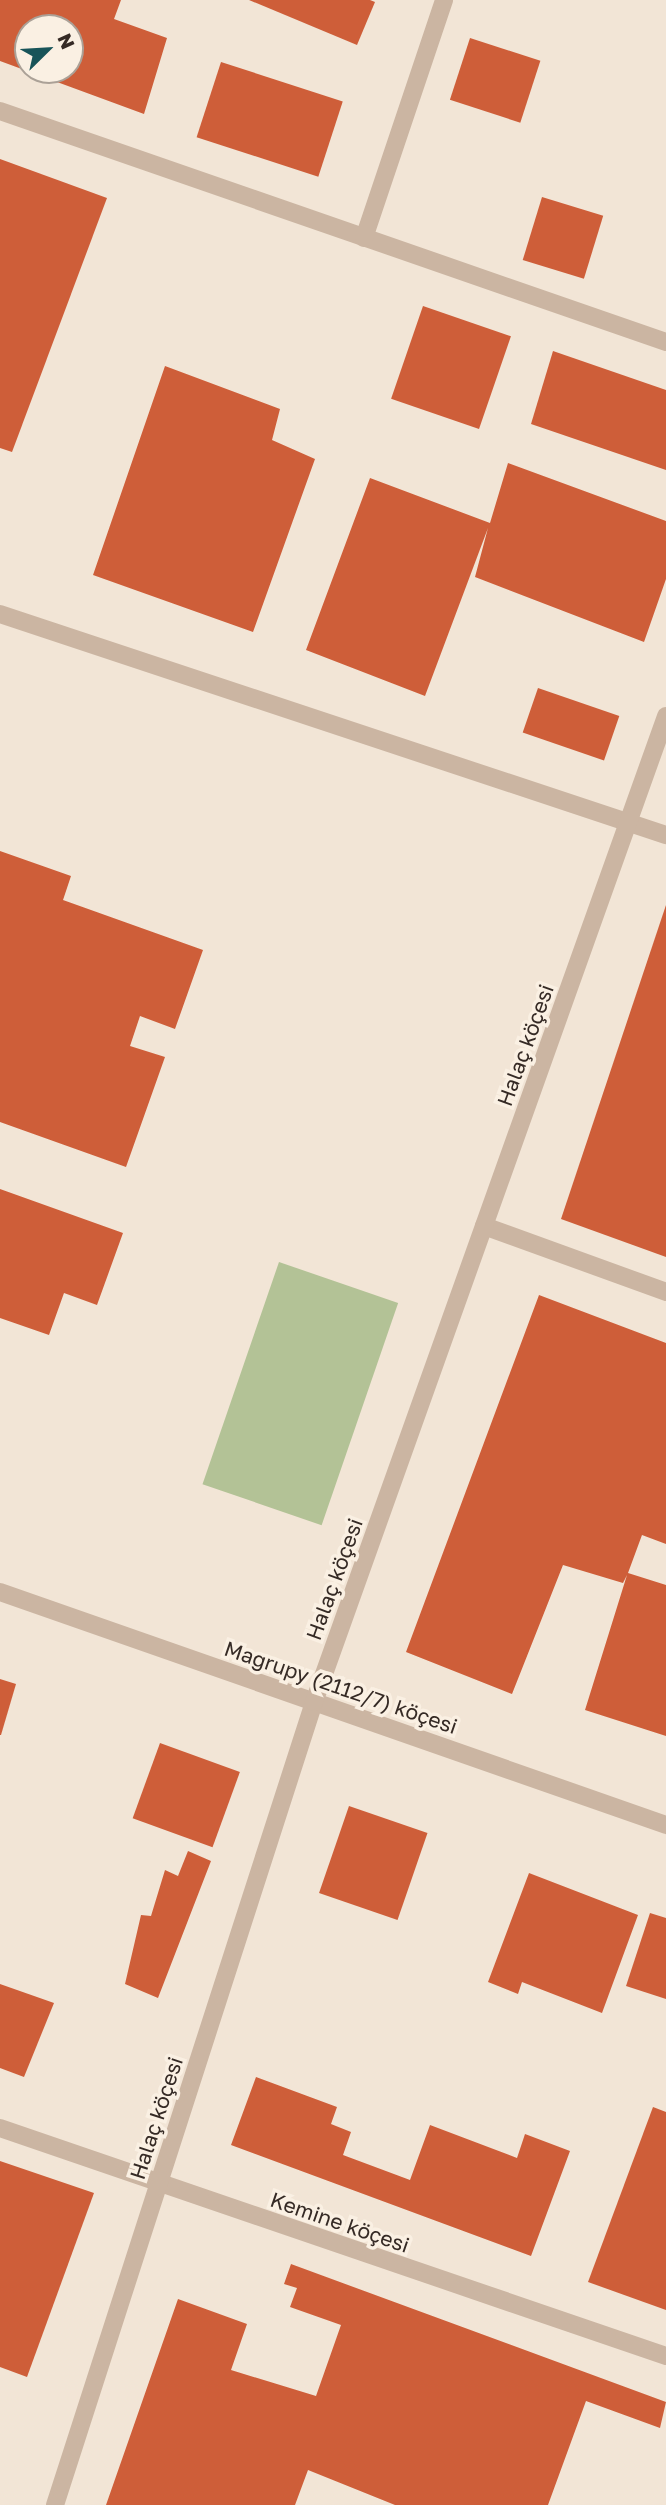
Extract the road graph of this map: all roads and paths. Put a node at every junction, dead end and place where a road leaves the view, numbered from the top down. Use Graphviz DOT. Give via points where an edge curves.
graph roads {
  1 [pos="444,0"];
  2 [pos="0,111"];
  3 [pos="364,238"];
  4 [pos="666,342"];
  5 [pos="0,614"];
  6 [pos="666,716"];
  7 [pos="628,821"];
  8 [pos="666,835"];
  9 [pos="484,1226"];
  10 [pos="666,1292"];
  11 [pos="0,1592"];
  12 [pos="314,1702"];
  13 [pos="666,1825"];
  14 [pos="0,2128"];
  15 [pos="159,2184"];
  16 [pos="666,2357"];
  17 [pos="55,2505"];
  1 -- 3 [label="street"];
  2 -- 3 [label="street"];
  3 -- 4 [label="street"];
  5 -- 7 [label="street"];
  6 -- 7 [label="street, Halaç köçesi"];
  7 -- 8 [label="street"];
  7 -- 9 [label="street, Halaç köçesi"];
  9 -- 10 [label="street"];
  9 -- 12 [label="street, Halaç köçesi"];
  11 -- 12 [label="street, Magrupy (2112/7) köçesi"];
  12 -- 13 [label="street, Magrupy (2112/7) köçesi"];
  12 -- 15 [label="street, Halaç köçesi"];
  14 -- 15 [label="street, Kemine köçesi"];
  15 -- 16 [label="street, Kemine köçesi"];
  15 -- 17 [label="street, Halaç köçesi"];
}
